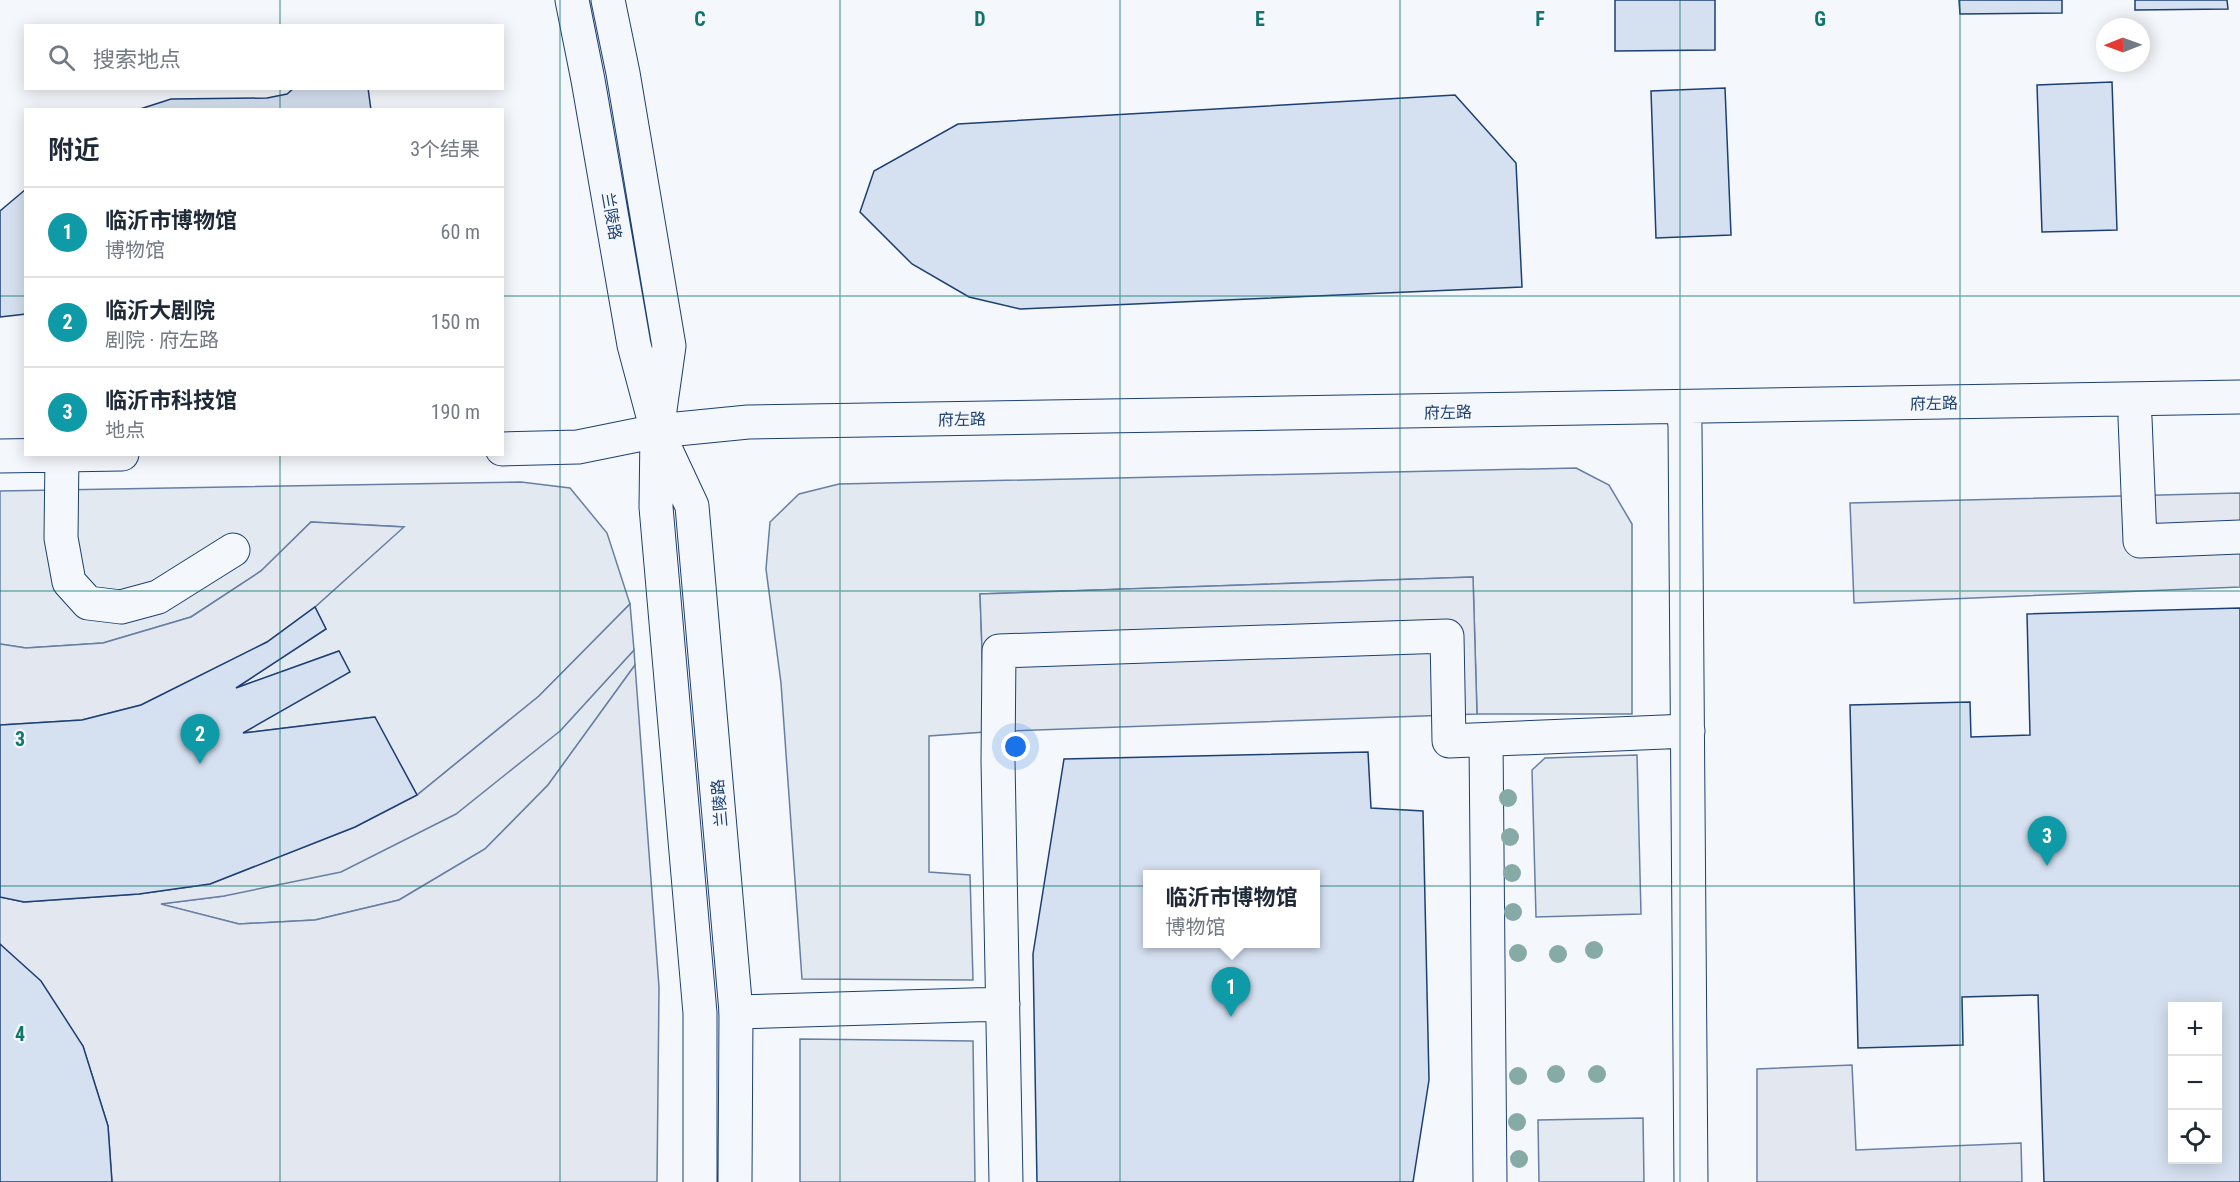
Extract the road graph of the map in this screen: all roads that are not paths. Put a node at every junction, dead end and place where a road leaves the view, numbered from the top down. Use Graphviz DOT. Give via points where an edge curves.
graph roads {
  1 [pos="572,0"];
  2 [pos="608,0"];
  3 [pos="2240,397"];
  4 [pos="2240,416"];
  5 [pos="1684,417"];
  6 [pos="2135,418"];
  7 [pos="504,430"];
  8 [pos="657,431"];
  9 [pos="0,438"];
  10 [pos="24,438"];
  11 [pos="504,449"];
  12 [pos="0,456"];
  13 [pos="24,456"];
  14 [pos="62,456"];
  15 [pos="2240,537"];
  16 [pos="233,550"];
  17 [pos="1688,731"];
  18 [pos="1486,740"];
  19 [pos="1002,1004"];
  20 [pos="736,1012"];
  21 [pos="700,1182"];
  22 [pos="735,1182"];
  23 [pos="1006,1182"];
  24 [pos="1490,1182"];
  25 [pos="1691,1182"];
  1 -- 8 [label="street, 兰陵路" via="634,345"];
  2 -- 8 [label="street, 兰陵路" via="669,346"];
  3 -- 5 [label="street, 府左路"];
  4 -- 6 [label="street, 府左路"];
  5 -- 6 [label="street, 府左路"];
  5 -- 8 [label="street, 府左路" via="748,422"];
  5 -- 17 [label="street"];
  6 -- 15 [label="street" via="2140,541"];
  7 -- 8 [label="street, 府左路"];
  8 -- 11 [label="street, 府左路" via="578,447"];
  8 -- 20 [label="street, 兰陵路" via="692,506"];
  8 -- 21 [label="street, 兰陵路" via="656,507 700,1013"];
  9 -- 10 [label="street"];
  12 -- 13 [label="street"];
  14 -- 16 [label="street" via="61,538 69,582 88,603 121,607 158,597"];
  17 -- 18 [label="street"];
  17 -- 25 [label="street"];
  18 -- 19 [label="street" via="1449,741 1447,636 999,651"];
  18 -- 24 [label="street"];
  19 -- 20 [label="street"];
  19 -- 23 [label="street"];
  20 -- 22 [label="street, 兰陵路"];
}
